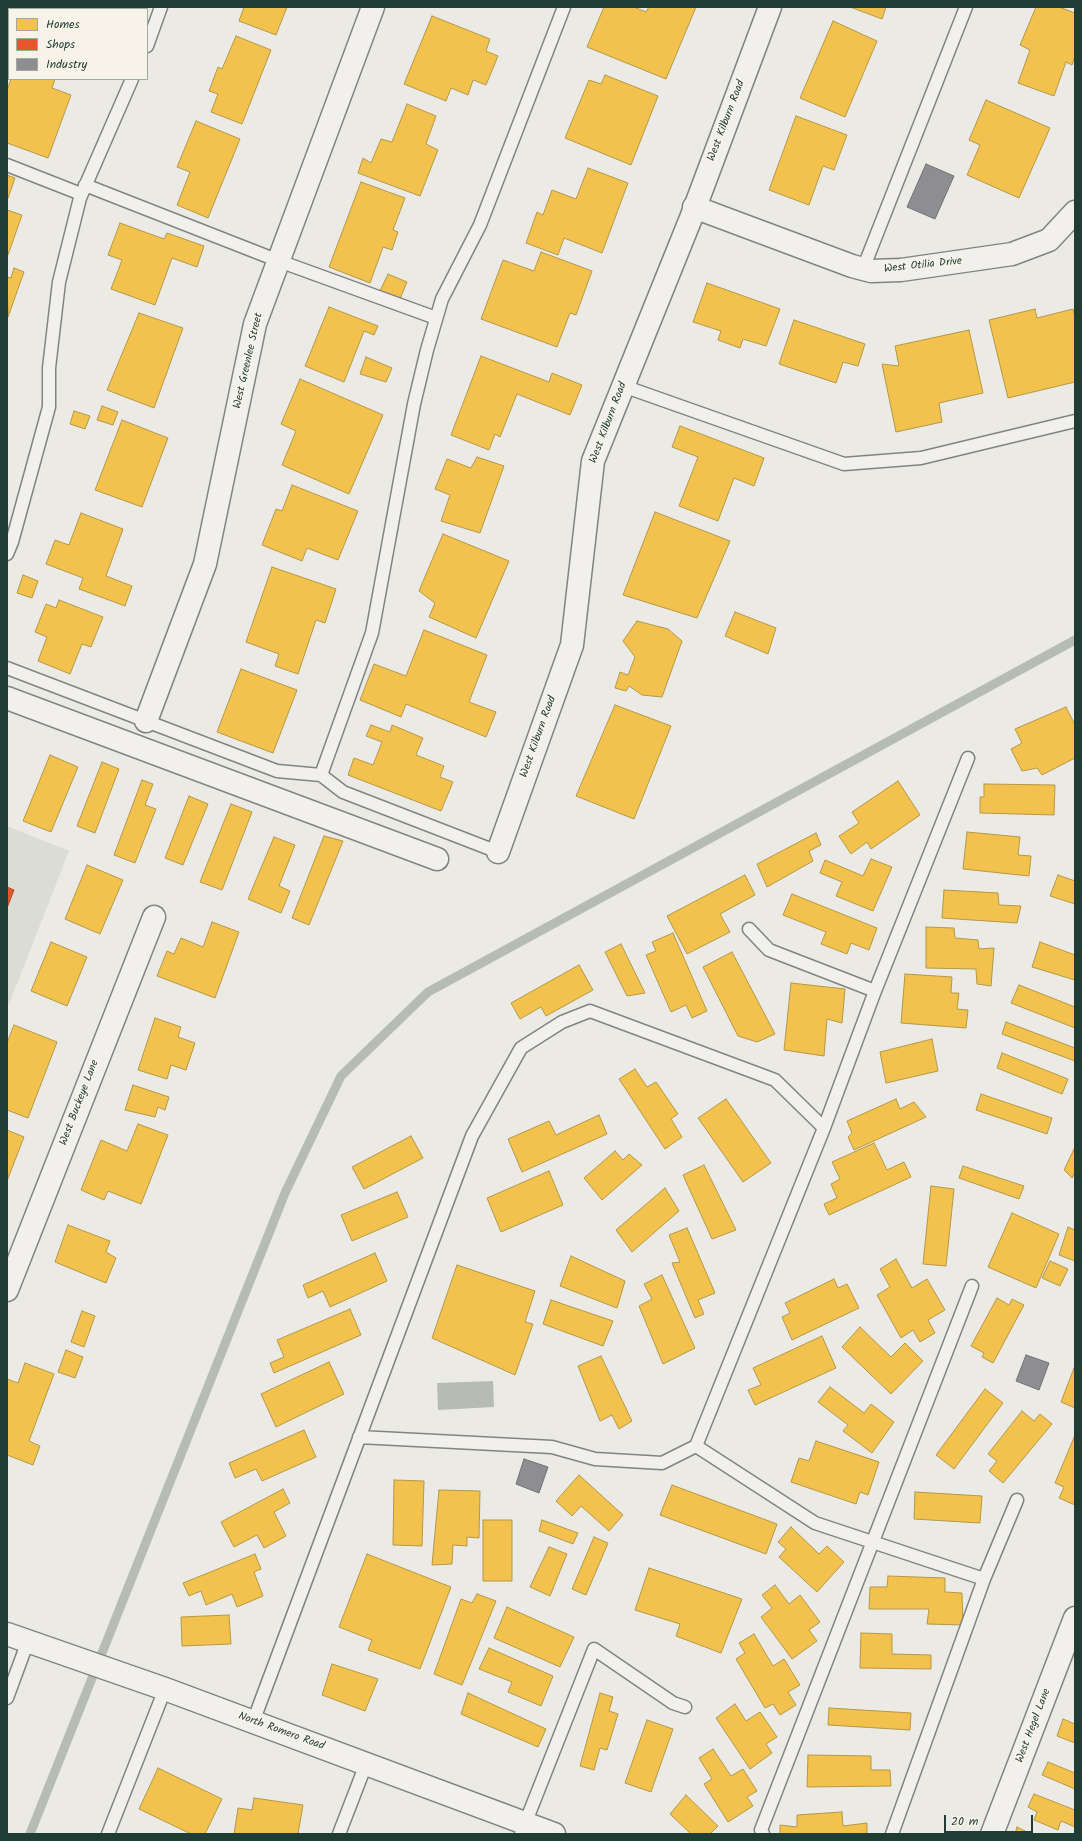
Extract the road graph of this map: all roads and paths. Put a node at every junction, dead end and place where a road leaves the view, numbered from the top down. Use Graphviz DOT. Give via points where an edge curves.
graph roads {
  1 [pos="161,7"];
  2 [pos="373,7"];
  3 [pos="564,7"];
  4 [pos="770,7"];
  5 [pos="966,7"];
  6 [pos="148,43"];
  7 [pos="132,80"];
  8 [pos="7,165"];
  9 [pos="83,190"];
  10 [pos="694,207"];
  11 [pos="1075,212"];
  12 [pos="279,262"];
  13 [pos="863,269"];
  14 [pos="436,318"];
  15 [pos="623,386"];
  16 [pos="1075,421"];
  17 [pos="7,554"];
  18 [pos="7,668"];
  19 [pos="7,698"];
  20 [pos="146,721"];
  21 [pos="968,758"];
  22 [pos="321,775"];
  23 [pos="498,852"];
  24 [pos="436,859"];
  25 [pos="154,917"];
  26 [pos="749,929"];
  27 [pos="875,991"];
  28 [pos="824,1128"];
  29 [pos="972,1286"];
  30 [pos="7,1290"];
  31 [pos="359,1437"];
  32 [pos="696,1446"];
  33 [pos="1017,1500"];
  34 [pos="873,1541"];
  35 [pos="984,1580"];
  36 [pos="1075,1618"];
  37 [pos="7,1634"];
  38 [pos="37,1644"];
  39 [pos="165,1689"];
  40 [pos="7,1698"];
  41 [pos="685,1707"];
  42 [pos="252,1722"];
  43 [pos="366,1764"];
  44 [pos="523,1829"];
  45 [pos="108,1834"];
  46 [pos="339,1834"];
  47 [pos="554,1834"];
  48 [pos="763,1834"];
  49 [pos="892,1834"];
  50 [pos="992,1834"];
  1 -- 6 [label="lane"];
  2 -- 12 [label="street, West Greenlee Street"];
  3 -- 14 [label="lane" via="480,225 442,299"];
  4 -- 10 [label="street, West Kilburn Road"];
  5 -- 13 [label="lane"];
  7 -- 9 [label="lane"];
  8 -- 9 [label="lane"];
  9 -- 12 [label="lane"];
  9 -- 17 [label="lane" via="59,282 49,368 49,406"];
  10 -- 13 [label="street, West Otilia Drive"];
  10 -- 15 [label="street, West Kilburn Road"];
  11 -- 13 [label="street, West Otilia Drive" via="1050,240 1012,254 901,270"];
  12 -- 14 [label="lane"];
  12 -- 20 [label="street, West Greenlee Street" via="255,324 205,564"];
  14 -- 22 [label="lane" via="414,404 372,633"];
  15 -- 16 [label="lane" via="844,464 921,458"];
  15 -- 23 [label="street, West Kilburn Road" via="593,461 572,645"];
  18 -- 20 [label="lane"];
  19 -- 24 [label="street"];
  20 -- 22 [label="lane" via="277,771"];
  21 -- 27 [label="lane"];
  22 -- 23 [label="lane" via="343,792"];
  25 -- 30 [label="street, West Buckeye Lane"];
  26 -- 27 [label="lane" via="769,950"];
  27 -- 28 [label="lane"];
  28 -- 31 [label="lane" via="775,1080 590,1011 562,1022 521,1048 472,1136"];
  28 -- 32 [label="lane"];
  29 -- 34 [label="lane"];
  31 -- 32 [label="lane" via="552,1447 595,1459 662,1463"];
  31 -- 42 [label="lane"];
  32 -- 34 [label="lane" via="816,1523"];
  33 -- 35 [label="lane"];
  34 -- 35 [label="lane"];
  34 -- 48 [label="lane" via="760,1830"];
  35 -- 49 [label="lane"];
  36 -- 50 [label="street, West Hegel Lane"];
  37 -- 38 [label="street, North Romero Road"];
  38 -- 39 [label="street, North Romero Road"];
  38 -- 40 [label="lane"];
  39 -- 42 [label="street, North Romero Road"];
  39 -- 45 [label="lane"];
  41 -- 44 [label="lane" via="673,1703 594,1649"];
  42 -- 43 [label="street, North Romero Road"];
  43 -- 44 [label="street, North Romero Road"];
  43 -- 46 [label="lane"];
  44 -- 47 [label="street, North Romero Road"];
}
